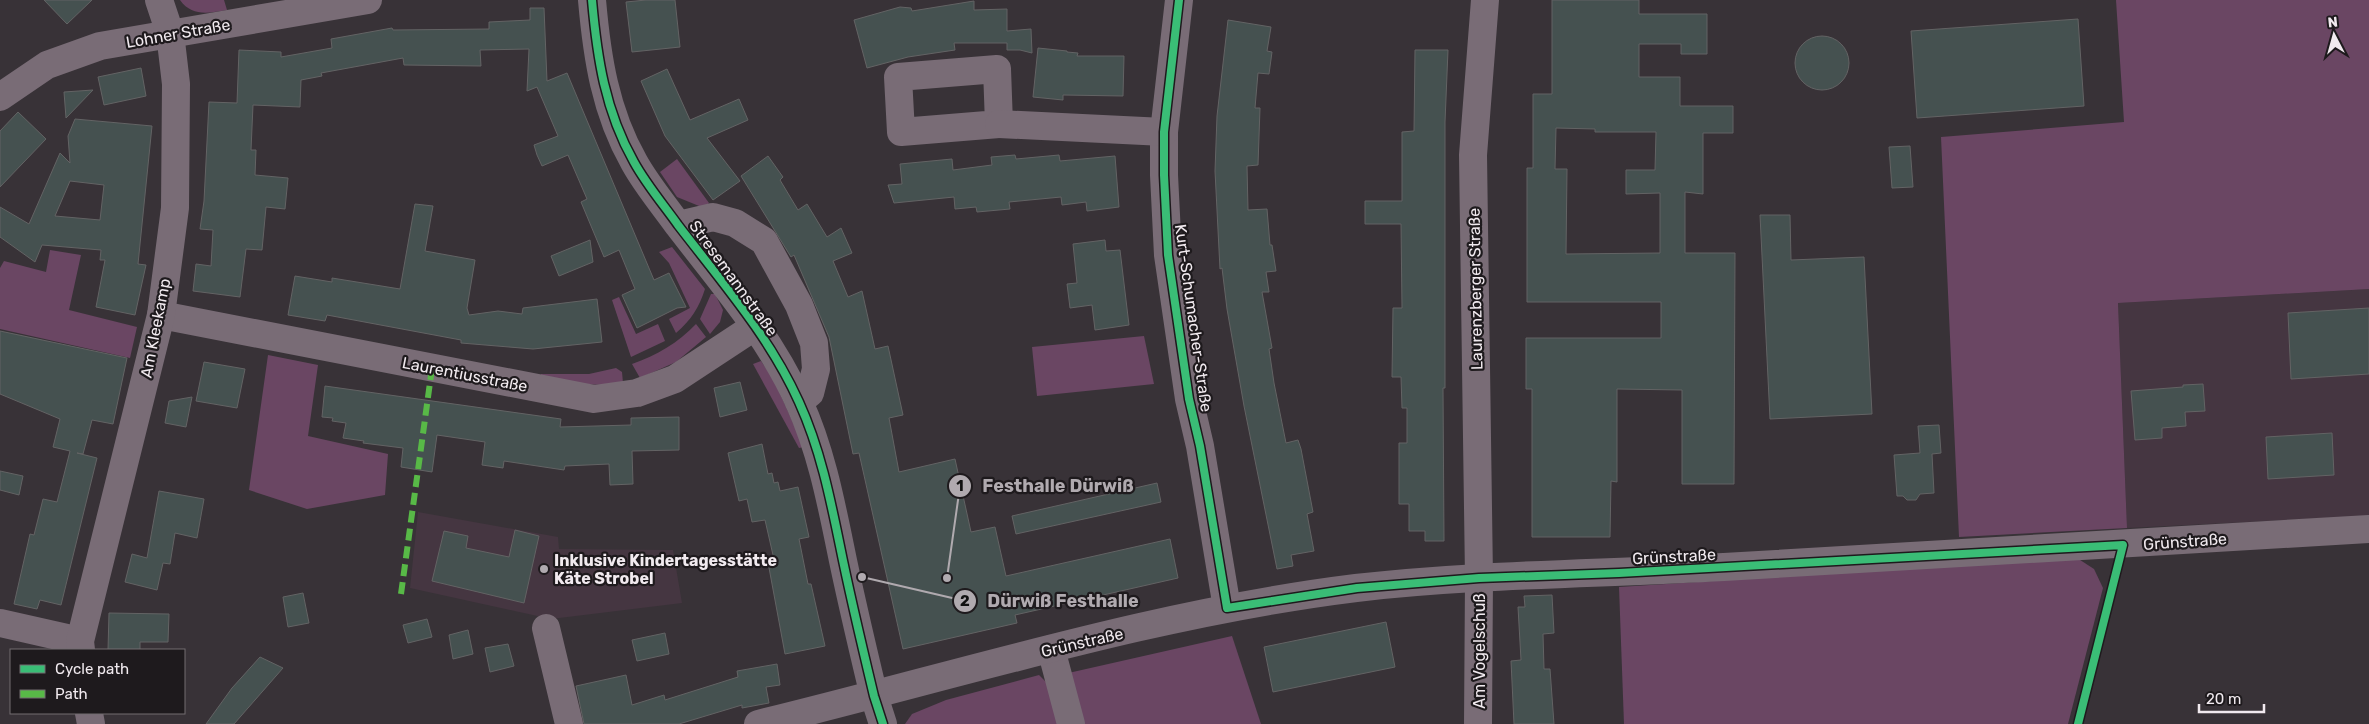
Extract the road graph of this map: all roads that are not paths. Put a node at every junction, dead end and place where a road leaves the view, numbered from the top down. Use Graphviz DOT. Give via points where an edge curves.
graph roads {
  1 [pos="159,0"];
  2 [pos="368,0"];
  3 [pos="592,0"];
  4 [pos="1179,0"];
  5 [pos="1485,0"];
  6 [pos="170,33"];
  7 [pos="0,97"];
  8 [pos="999,124"];
  9 [pos="1164,132"];
  10 [pos="679,225"];
  11 [pos="161,315"];
  12 [pos="754,327"];
  13 [pos="799,402"];
  14 [pos="2369,528"];
  15 [pos="1479,578"];
  16 [pos="1227,608"];
  17 [pos="0,623"];
  18 [pos="546,628"];
  19 [pos="81,646"];
  20 [pos="1052,648"];
  21 [pos="874,696"];
  22 [pos="569,724"];
  23 [pos="758,724"];
  24 [pos="883,724"];
  25 [pos="1072,724"];
  26 [pos="1478,724"];
  1 -- 6 [label="street, Am Kleekamp"];
  2 -- 6 [label="street, Lohner Straße"];
  3 -- 10 [label="street, Stresemannstraße" via="605,93 633,161"];
  4 -- 9 [label="street, Kurt-Schumacher-Straße"];
  5 -- 15 [label="street, Laurenzberger Straße" via="1473,155"];
  6 -- 7 [label="street, Lohner Straße" via="100,46 47,65"];
  6 -- 11 [label="street, Am Kleekamp" via="176,84 175,208"];
  8 -- 9 [label="street"];
  9 -- 16 [label="street, Kurt-Schumacher-Straße" via="1168,255 1189,399"];
  10 -- 12 [label="street, Stresemannstraße"];
  10 -- 13 [label="street, Stresemannstraße" via="713,217 735,223 764,241 799,305 814,343 816,370 810,393"];
  11 -- 12 [label="street, Laurentiusstraße" via="594,399 637,393 675,379"];
  11 -- 19 [label="street, Am Kleekamp"];
  12 -- 13 [label="street, Stresemannstraße"];
  13 -- 21 [label="street, Stresemannstraße" via="829,492"];
  14 -- 15 [label="street, Grünstraße" via="1728,567"];
  15 -- 16 [label="street, Grünstraße" via="1357,588"];
  15 -- 26 [label="street, Am Vogelschuß"];
  16 -- 20 [label="street, Grünstraße"];
  17 -- 19 [label="street"];
  18 -- 22 [label="street"];
  20 -- 21 [label="street, Grünstraße"];
  20 -- 25 [label="street"];
  21 -- 23 [label="street, Grünstraße"];
  21 -- 24 [label="street, Stresemannstraße"];
}
